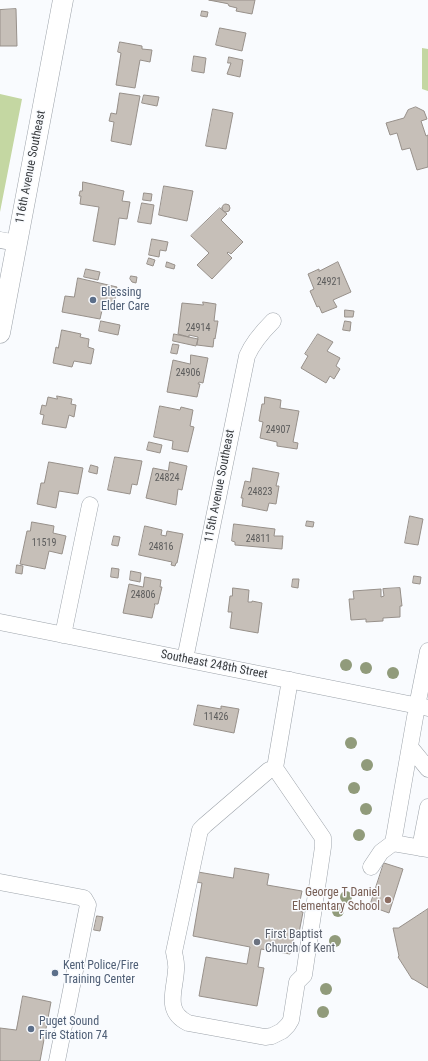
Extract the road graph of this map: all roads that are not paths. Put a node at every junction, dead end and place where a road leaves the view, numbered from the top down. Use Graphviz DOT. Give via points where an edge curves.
graph roads {
  1 [pos="63,0"];
  2 [pos="8,241"];
  3 [pos="273,321"];
  4 [pos="0,334"];
  5 [pos="90,504"];
  6 [pos="0,622"];
  7 [pos="63,635"];
  8 [pos="428,651"];
  9 [pos="185,659"];
  10 [pos="290,680"];
  11 [pos="422,707"];
  12 [pos="410,747"];
  13 [pos="275,768"];
  14 [pos="428,769"];
  15 [pos="428,807"];
  16 [pos="393,843"];
  17 [pos="424,849"];
  18 [pos="371,867"];
  19 [pos="0,882"];
  20 [pos="57,1061"];
  1 -- 2 [label="main road, 116th Avenue Southeast"];
  2 -- 4 [label="main road, 116th Avenue Southeast"];
  3 -- 9 [label="street, 115th Avenue Southeast" via="254,342 247,356"];
  5 -- 7 [label="street"];
  6 -- 7 [label="street, Southeast 248th Street"];
  7 -- 9 [label="street, Southeast 248th Street"];
  8 -- 11 [label="street"];
  9 -- 10 [label="street, Southeast 248th Street"];
  10 -- 11 [label="street, Southeast 248th Street"];
  10 -- 13 [label="street"];
  11 -- 12 [label="street"];
  12 -- 14 [label="street"];
  12 -- 16 [label="street"];
  13 -- 13 [label="street" via="269,770 200,830 174,952 176,968 172,1002 174,1011 180,1019 188,1023 265,1037 282,1031 291,1020 297,982 304,975 323,847 322,838"];
  15 -- 17 [label="street"];
  16 -- 17 [label="street"];
  16 -- 18 [label="street" via="381,852"];
  19 -- 20 [label="street" via="84,898 88,905"];
}
